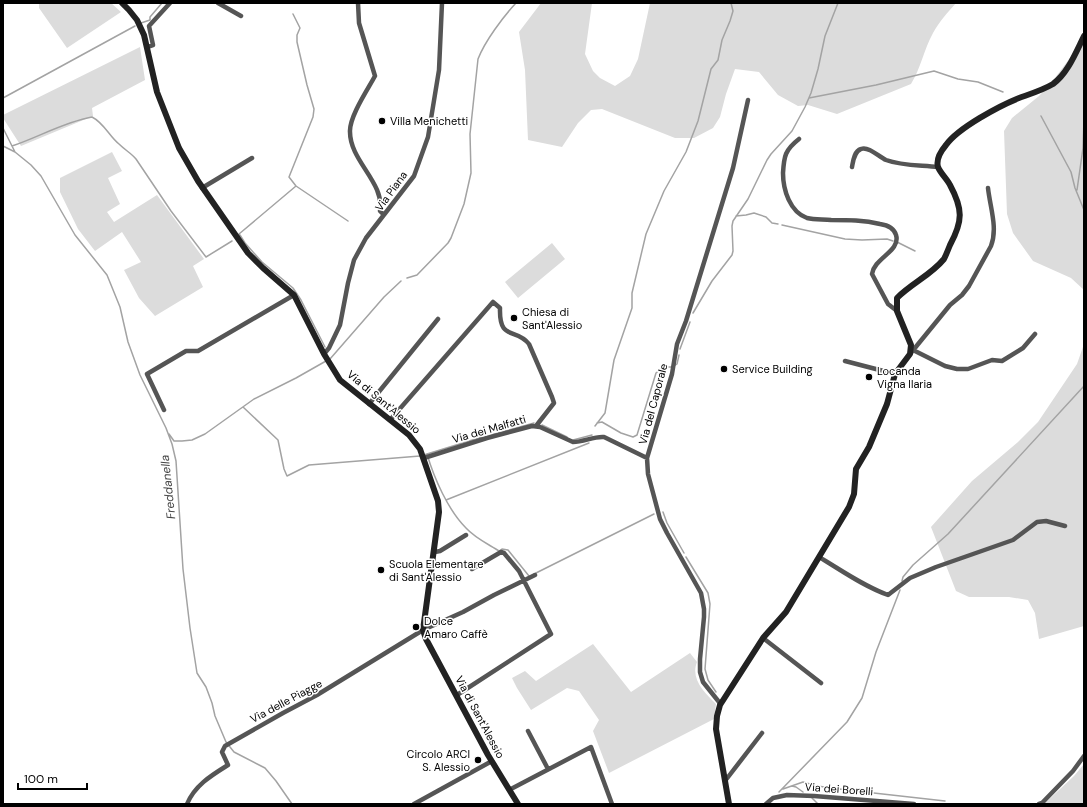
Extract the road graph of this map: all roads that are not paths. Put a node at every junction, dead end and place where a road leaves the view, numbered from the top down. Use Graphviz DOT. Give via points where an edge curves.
graph roads {
  1 [pos="122,3"];
  2 [pos="170,3"];
  3 [pos="218,3"];
  4 [pos="358,3"];
  5 [pos="442,3"];
  6 [pos="241,16"];
  7 [pos="1084,36"];
  8 [pos="147,47"];
  9 [pos="748,100"];
  10 [pos="799,139"];
  11 [pos="252,158"];
  12 [pos="938,167"];
  13 [pos="852,168"];
  14 [pos="202,188"];
  15 [pos="988,188"];
  16 [pos="384,215"];
  17 [pos="294,295"];
  18 [pos="897,311"];
  19 [pos="438,319"];
  20 [pos="1034,334"];
  21 [pos="912,352"];
  22 [pos="324,354"];
  23 [pos="845,362"];
  24 [pos="895,374"];
  25 [pos="369,404"];
  26 [pos="164,410"];
  27 [pos="390,420"];
  28 [pos="536,426"];
  29 [pos="425,456"];
  30 [pos="647,458"];
  31 [pos="1065,526"];
  32 [pos="466,535"];
  33 [pos="435,552"];
  34 [pos="819,557"];
  35 [pos="472,569"];
  36 [pos="535,575"];
  37 [pos="523,581"];
  38 [pos="423,630"];
  39 [pos="763,638"];
  40 [pos="821,683"];
  41 [pos="457,695"];
  42 [pos="720,705"];
  43 [pos="528,731"];
  44 [pos="762,733"];
  45 [pos="1084,756"];
  46 [pos="492,761"];
  47 [pos="548,769"];
  48 [pos="725,781"];
  49 [pos="508,790"];
  50 [pos="187,804"];
  51 [pos="414,804"];
  52 [pos="518,804"];
  53 [pos="612,804"];
  54 [pos="728,804"];
  55 [pos="766,804"];
  56 [pos="914,804"];
  57 [pos="1039,804"];
  1 -- 8 [label="street, Via di Sant'Alessio" via="136,20"];
  2 -- 8 [label="street" via="149,26 153,45"];
  3 -- 6 [label="street"];
  4 -- 16 [label="street" via="359,23 375,76 357,108 350,132 353,148 376,188 380,197 380,211"];
  5 -- 16 [label="street, Via Piana" via="439,70 428,137 414,176"];
  7 -- 12 [label="street" via="1063,75 1052,84 1017,99 964,128 946,144 938,158"];
  8 -- 14 [label="street, Via di Sant'Alessio" via="157,92 179,148"];
  9 -- 30 [label="street, Via del Caporale" via="733,168 677,344 672,374"];
  10 -- 18 [label="street" via="786,151 784,157 783,178 789,201 796,211 807,218 874,222 892,228 897,241 894,248 879,261 872,274 888,304"];
  11 -- 14 [label="street"];
  12 -- 13 [label="street" via="886,160 860,149 854,157"];
  12 -- 18 [label="street" via="956,197 960,219 958,231 944,258 897,298"];
  14 -- 17 [label="street, Via di Sant'Alessio" via="248,253"];
  15 -- 21 [label="street" via="994,229 991,246 969,286"];
  16 -- 22 [label="street, Via Piana" via="366,238 354,260 340,324"];
  17 -- 22 [label="street, Via di Sant'Alessio"];
  17 -- 26 [label="street" via="198,351 186,351 147,374"];
  18 -- 21 [label="street"];
  19 -- 25 [label="street"];
  20 -- 21 [label="street" via="1023,348 1002,361 992,360 968,369 945,366"];
  21 -- 24 [label="street"];
  22 -- 25 [label="street, Via di Sant'Alessio" via="340,380"];
  23 -- 24 [label="street"];
  24 -- 34 [label="street" via="887,404 870,447 856,469 854,494 849,507"];
  25 -- 27 [label="street, Via di Sant'Alessio"];
  27 -- 28 [label="street" via="493,302 500,308 501,325 528,344 552,397 554,403"];
  27 -- 29 [label="street, Via di Sant'Alessio" via="409,435"];
  28 -- 29 [label="street, Via dei Malfatti"];
  28 -- 30 [label="street, Via dei Malfatti" via="573,442 604,437"];
  29 -- 33 [label="street, Via di Sant'Alessio" via="439,508"];
  30 -- 42 [label="street, Via del Caporale" via="648,474 660,519 701,593 704,618 700,672"];
  31 -- 34 [label="street" via="1046,521 1037,522 1013,540 910,578 888,594 856,580"];
  32 -- 33 [label="street"];
  33 -- 38 [label="street, Via di Sant'Alessio"];
  34 -- 39 [label="street" via="786,612"];
  35 -- 37 [label="street" via="504,553 519,571"];
  36 -- 37 [label="street, Via delle Piagge"];
  37 -- 38 [label="street, Via delle Piagge"];
  37 -- 41 [label="street" via="551,634"];
  38 -- 41 [label="street, Via di Sant'Alessio"];
  38 -- 50 [label="street, Via delle Piagge" via="317,695 226,746 222,752 228,764 194,791"];
  39 -- 40 [label="street"];
  39 -- 42 [label="street"];
  41 -- 46 [label="street, Via di Sant'Alessio"];
  42 -- 48 [label="street" via="716,728"];
  43 -- 47 [label="street"];
  44 -- 48 [label="street"];
  45 -- 57 [label="street" via="1073,771"];
  46 -- 49 [label="street, Via di Sant'Alessio"];
  46 -- 51 [label="street"];
  47 -- 49 [label="street"];
  47 -- 53 [label="street" via="591,747"];
  48 -- 54 [label="street"];
  49 -- 52 [label="street, Via di Sant'Alessio"];
  55 -- 56 [label="street, Via dei Borelli" via="773,798 786,795"];
}
